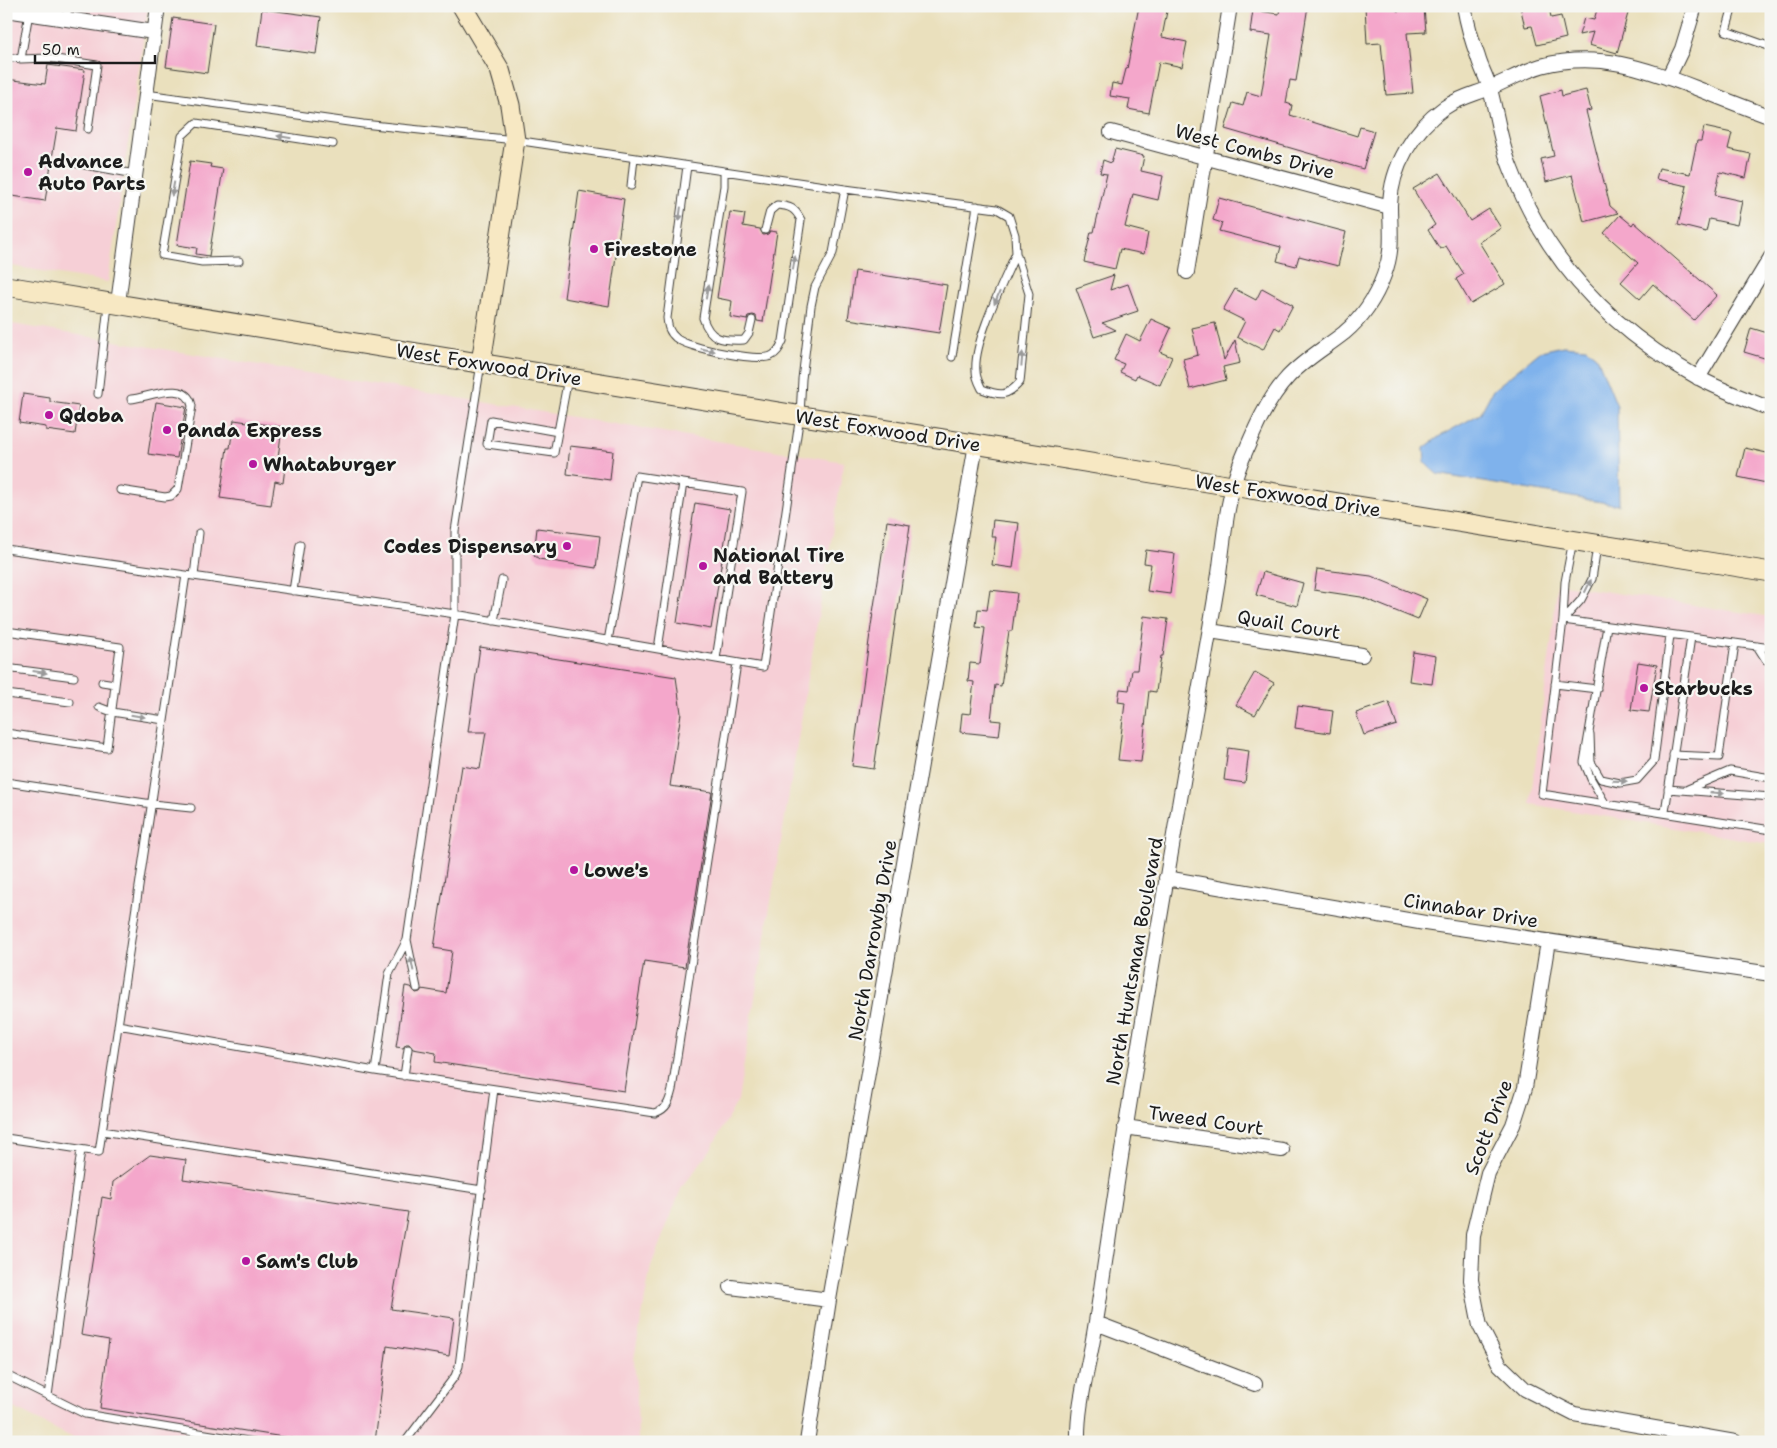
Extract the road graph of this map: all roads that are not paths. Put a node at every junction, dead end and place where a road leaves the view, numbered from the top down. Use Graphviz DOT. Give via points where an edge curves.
graph roads {
  1 [pos="158,6"];
  2 [pos="462,6"];
  3 [pos="1230,6"];
  4 [pos="1464,6"];
  5 [pos="1695,6"];
  6 [pos="1733,6"];
  7 [pos="6,10"];
  8 [pos="29,13"];
  9 [pos="67,13"];
  10 [pos="154,32"];
  11 [pos="1771,47"];
  12 [pos="6,57"];
  13 [pos="20,58"];
  14 [pos="1668,78"];
  15 [pos="1490,88"];
  16 [pos="146,94"];
  17 [pos="1771,117"];
  18 [pos="88,129"];
  19 [pos="1111,132"];
  20 [pos="515,140"];
  21 [pos="333,144"];
  22 [pos="634,158"];
  23 [pos="1205,158"];
  24 [pos="74,163"];
  25 [pos="687,166"];
  26 [pos="724,171"];
  27 [pos="135,174"];
  28 [pos="631,186"];
  29 [pos="845,189"];
  30 [pos="977,206"];
  31 [pos="1390,206"];
  32 [pos="765,230"];
  33 [pos="1016,253"];
  34 [pos="1771,257"];
  35 [pos="239,261"];
  36 [pos="1187,272"];
  37 [pos="6,286"];
  38 [pos="113,303"];
  39 [pos="752,320"];
  40 [pos="952,357"];
  41 [pos="481,363"];
  42 [pos="568,377"];
  43 [pos="1698,378"];
  44 [pos="98,394"];
  45 [pos="131,399"];
  46 [pos="1771,409"];
  47 [pos="800,415"];
  48 [pos="558,432"];
  49 [pos="976,444"];
  50 [pos="683,483"];
  51 [pos="1232,486"];
  52 [pos="120,490"];
  53 [pos="199,533"];
  54 [pos="1573,540"];
  55 [pos="1598,544"];
  56 [pos="300,545"];
  57 [pos="6,549"];
  58 [pos="1771,572"];
  59 [pos="190,576"];
  60 [pos="502,580"];
  61 [pos="293,591"];
  62 [pos="455,614"];
  63 [pos="1563,620"];
  64 [pos="494,621"];
  65 [pos="1607,626"];
  66 [pos="1210,631"];
  67 [pos="6,632"];
  68 [pos="1670,635"];
  69 [pos="1691,637"];
  70 [pos="608,641"];
  71 [pos="1735,643"];
  72 [pos="1757,646"];
  73 [pos="1771,648"];
  74 [pos="658,649"];
  75 [pos="1362,655"];
  76 [pos="716,659"];
  77 [pos="1771,661"];
  78 [pos="737,662"];
  79 [pos="6,668"];
  80 [pos="74,677"];
  81 [pos="102,682"];
  82 [pos="115,684"];
  83 [pos="1556,684"];
  84 [pos="1597,689"];
  85 [pos="6,694"];
  86 [pos="70,702"];
  87 [pos="99,707"];
  88 [pos="112,712"];
  89 [pos="164,720"];
  90 [pos="6,733"];
  91 [pos="1590,734"];
  92 [pos="1673,754"];
  93 [pos="1771,778"];
  94 [pos="6,782"];
  95 [pos="1668,789"];
  96 [pos="1686,790"];
  97 [pos="1771,797"];
  98 [pos="152,804"];
  99 [pos="1605,804"];
  100 [pos="191,808"];
  101 [pos="1665,812"];
  102 [pos="1771,830"];
  103 [pos="1166,878"];
  104 [pos="407,940"];
  105 [pos="1548,941"];
  106 [pos="1771,974"];
  107 [pos="417,988"];
  108 [pos="118,1025"];
  109 [pos="408,1049"];
  110 [pos="376,1071"];
  111 [pos="404,1076"];
  112 [pos="494,1089"];
  113 [pos="1125,1127"];
  114 [pos="102,1132"];
  115 [pos="6,1138"];
  116 [pos="81,1150"];
  117 [pos="1282,1150"];
  118 [pos="482,1190"];
  119 [pos="732,1287"];
  120 [pos="828,1300"];
  121 [pos="1096,1323"];
  122 [pos="6,1375"];
  123 [pos="1255,1384"];
  124 [pos="48,1396"];
  125 [pos="254,1442"];
  126 [pos="405,1442"];
  127 [pos="807,1442"];
  128 [pos="1078,1442"];
  129 [pos="1735,1442"];
  1 -- 10 [label="street"];
  2 -- 20 [label="main road" via="500,70"];
  3 -- 23 [label="street"];
  4 -- 15 [label="street"];
  5 -- 14 [label="street" via="1682,49"];
  6 -- 11 [label="lane" via="1726,31"];
  7 -- 8 [label="street"];
  8 -- 9 [label="street"];
  8 -- 13 [label="lane"];
  9 -- 10 [label="street"];
  10 -- 16 [label="street"];
  12 -- 13 [label="lane"];
  13 -- 18 [label="lane" via="49,58 97,65"];
  14 -- 15 [label="street, North Huntsman Boulevard" via="1626,64 1567,61 1541,66"];
  14 -- 17 [label="street, North Huntsman Boulevard"];
  15 -- 31 [label="street, North Huntsman Boulevard" via="1448,104 1415,134 1396,172"];
  15 -- 43 [label="street" via="1498,127 1519,189 1541,232 1564,265 1613,319"];
  16 -- 20 [label="lane" via="363,124"];
  16 -- 27 [label="street"];
  19 -- 23 [label="street, West Combs Drive"];
  20 -- 22 [label="lane"];
  20 -- 41 [label="main road"];
  21 -- 35 [label="lane, one-way" via="196,123 182,136 162,255 202,262"];
  22 -- 25 [label="lane"];
  22 -- 28 [label="lane"];
  23 -- 31 [label="street, West Combs Drive"];
  23 -- 36 [label="street"];
  24 -- 27 [label="lane"];
  25 -- 26 [label="lane"];
  25 -- 32 [label="lane, one-way" via="667,318 670,332 678,340 706,350 759,358 778,351 783,341 801,220 797,211 776,205 770,211"];
  26 -- 29 [label="lane"];
  39 -- 26 [label="lane, one-way" via="744,340 731,341 715,337 706,329 702,318"];
  27 -- 38 [label="street"];
  29 -- 30 [label="lane"];
  29 -- 47 [label="lane" via="833,253 815,287 811,306"];
  30 -- 33 [label="lane" via="997,209 1009,216"];
  30 -- 40 [label="lane"];
  31 -- 51 [label="street, North Huntsman Boulevard" via="1391,251 1373,299 1343,334 1308,358 1274,394"];
  33 -- 33 [label="lane, one-way" via="981,340 976,368 982,389 1002,395 1020,382 1029,294"];
  34 -- 43 [label="street"];
  37 -- 38 [label="main road, West Foxwood Drive"];
  38 -- 41 [label="main road, West Foxwood Drive"];
  38 -- 44 [label="lane"];
  41 -- 42 [label="main road, West Foxwood Drive"];
  41 -- 62 [label="lane" via="455,531"];
  42 -- 47 [label="main road, West Foxwood Drive"];
  42 -- 48 [label="lane"];
  43 -- 46 [label="street"];
  45 -- 52 [label="lane" via="165,390 175,391 184,394 192,406 178,490 164,497"];
  47 -- 49 [label="main road, West Foxwood Drive"];
  47 -- 78 [label="lane" via="763,667"];
  48 -- 48 [label="lane" via="554,453 487,444 490,420"];
  49 -- 51 [label="main road, West Foxwood Drive"];
  49 -- 120 [label="street, North Darrowby Drive"];
  50 -- 70 [label="lane" via="637,476"];
  50 -- 74 [label="lane"];
  50 -- 76 [label="lane" via="742,492"];
  51 -- 54 [label="main road, West Foxwood Drive"];
  51 -- 66 [label="street, North Huntsman Boulevard"];
  53 -- 59 [label="lane"];
  54 -- 55 [label="main road, West Foxwood Drive"];
  54 -- 63 [label="lane" via="1565,582"];
  55 -- 58 [label="main road, West Foxwood Drive"];
  63 -- 55 [label="lane, one-way" via="1581,600 1592,579"];
  56 -- 61 [label="lane"];
  57 -- 59 [label="lane"];
  59 -- 61 [label="lane"];
  59 -- 89 [label="lane"];
  60 -- 64 [label="lane"];
  61 -- 62 [label="lane"];
  62 -- 64 [label="lane"];
  62 -- 104 [label="lane"];
  63 -- 65 [label="lane"];
  63 -- 83 [label="lane"];
  64 -- 70 [label="lane"];
  65 -- 68 [label="lane"];
  65 -- 84 [label="lane"];
  66 -- 75 [label="street, Quail Court"];
  66 -- 103 [label="street, North Huntsman Boulevard"];
  67 -- 82 [label="lane" via="120,647"];
  68 -- 69 [label="lane"];
  91 -- 68 [label="lane, one-way" via="1591,762 1601,779 1620,783 1637,780 1654,761"];
  69 -- 71 [label="lane"];
  69 -- 92 [label="lane"];
  70 -- 74 [label="lane"];
  71 -- 72 [label="lane"];
  71 -- 92 [label="lane" via="1719,757"];
  72 -- 73 [label="lane"];
  72 -- 77 [label="lane" via="1766,660"];
  74 -- 76 [label="lane"];
  76 -- 78 [label="lane"];
  78 -- 112 [label="lane" via="669,1102 655,1113"];
  79 -- 80 [label="lane, one-way"];
  81 -- 82 [label="lane"];
  82 -- 88 [label="lane"];
  83 -- 84 [label="lane"];
  83 -- 99 [label="lane" via="1542,794"];
  84 -- 91 [label="lane"];
  85 -- 86 [label="lane"];
  87 -- 88 [label="lane"];
  88 -- 89 [label="lane, one-way"];
  88 -- 90 [label="lane" via="107,748"];
  89 -- 98 [label="lane"];
  91 -- 99 [label="lane" via="1584,762"];
  92 -- 95 [label="lane"];
  93 -- 96 [label="lane" via="1730,771"];
  94 -- 98 [label="lane"];
  95 -- 96 [label="lane"];
  95 -- 101 [label="lane"];
  96 -- 97 [label="lane, one-way"];
  98 -- 100 [label="lane"];
  98 -- 108 [label="lane"];
  99 -- 101 [label="lane"];
  101 -- 102 [label="lane"];
  103 -- 105 [label="street, Cinnabar Drive"];
  103 -- 113 [label="street, North Huntsman Boulevard"];
  107 -- 104 [label="lane, one-way"];
  104 -- 110 [label="lane" via="389,974"];
  105 -- 106 [label="street, Cinnabar Drive"];
  105 -- 129 [label="street, Scott Drive" via="1525,1088 1513,1126 1488,1173 1473,1235 1471,1280 1480,1326 1500,1365 1525,1388 1574,1414"];
  108 -- 110 [label="lane"];
  108 -- 114 [label="lane"];
  109 -- 111 [label="lane"];
  110 -- 111 [label="lane"];
  111 -- 112 [label="lane"];
  112 -- 118 [label="lane"];
  113 -- 117 [label="street, Tweed Court"];
  113 -- 121 [label="street, North Huntsman Boulevard"];
  114 -- 116 [label="lane" via="99,1152"];
  114 -- 118 [label="lane"];
  115 -- 116 [label="lane"];
  116 -- 124 [label="lane"];
  118 -- 126 [label="lane" via="459,1366 455,1376"];
  119 -- 120 [label="street"];
  120 -- 127 [label="street, North Darrowby Drive"];
  121 -- 123 [label="street"];
  121 -- 128 [label="street, North Huntsman Boulevard" via="1080,1400"];
  122 -- 124 [label="lane"];
  124 -- 125 [label="lane" via="85,1414"];
}
